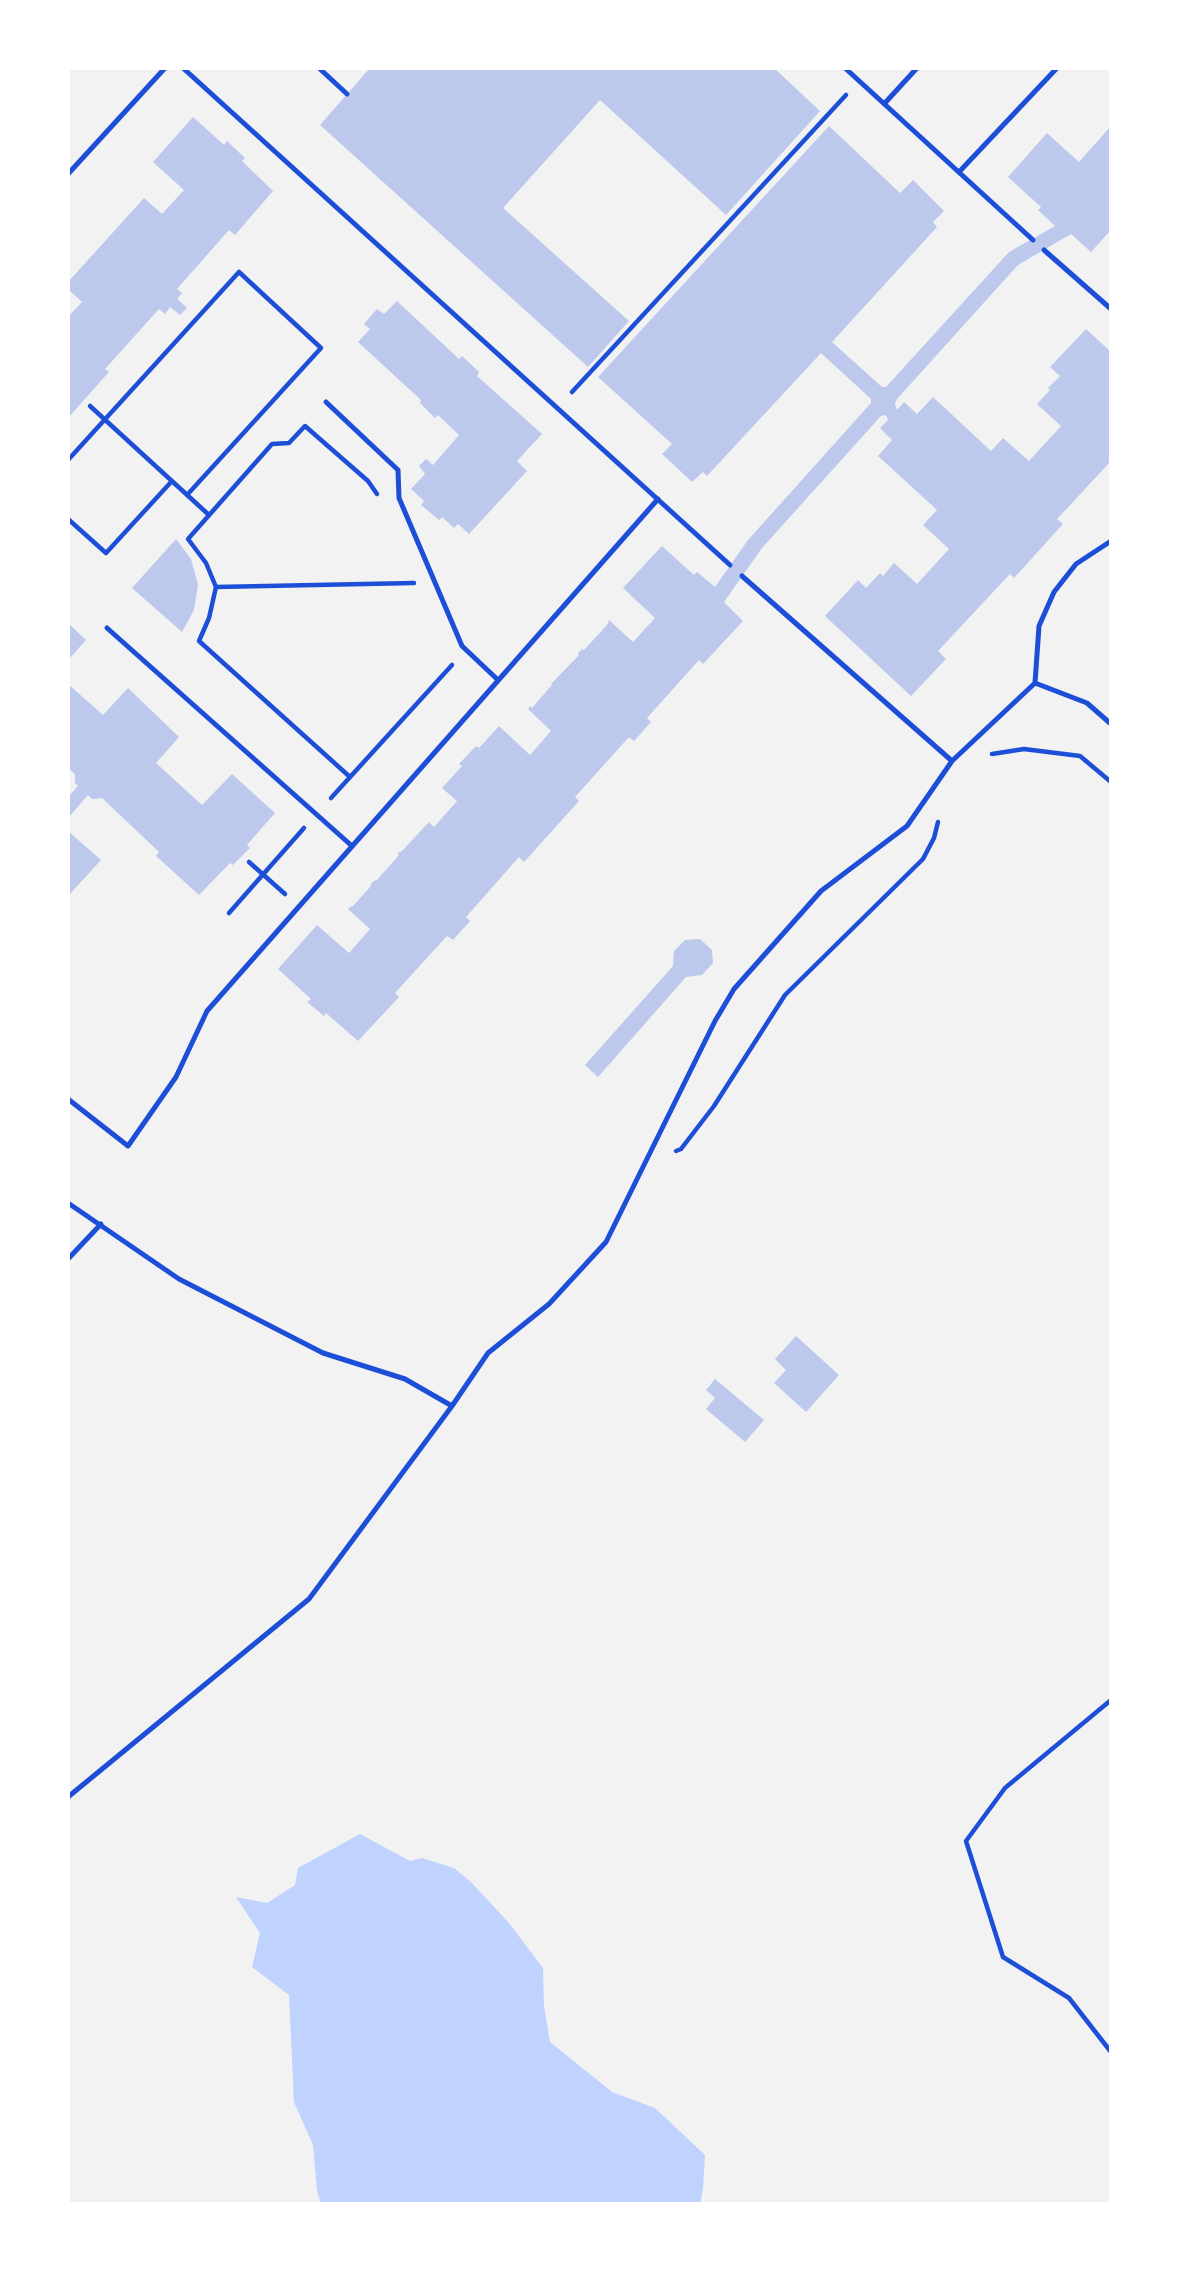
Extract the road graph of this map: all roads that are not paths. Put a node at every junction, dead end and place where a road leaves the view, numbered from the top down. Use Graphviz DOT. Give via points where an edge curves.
graph roads {
  1 [pos="165,68"];
  2 [pos="183,68"];
  3 [pos="319,68"];
  4 [pos="845,68"];
  5 [pos="917,68"];
  6 [pos="1057,68"];
  7 [pos="347,94"];
  8 [pos="884,104"];
  9 [pos="959,172"];
  10 [pos="68,174"];
  11 [pos="1033,240"];
  12 [pos="1044,250"];
  13 [pos="1111,309"];
  14 [pos="326,402"];
  15 [pos="658,499"];
  16 [pos="1111,541"];
  17 [pos="730,565"];
  18 [pos="742,576"];
  19 [pos="107,628"];
  20 [pos="498,680"];
  21 [pos="1035,683"];
  22 [pos="1111,724"];
  23 [pos="952,761"];
  24 [pos="352,846"];
  25 [pos="68,1099"];
  26 [pos="68,1203"];
  27 [pos="101,1224"];
  28 [pos="68,1259"];
  29 [pos="452,1406"];
  30 [pos="68,1797"];
  1 -- 10 [label="lane"];
  2 -- 15 [label="lane"];
  3 -- 7 [label="lane"];
  4 -- 8 [label="lane"];
  5 -- 8 [label="lane"];
  6 -- 9 [label="lane"];
  8 -- 9 [label="lane"];
  9 -- 11 [label="lane"];
  12 -- 13 [label="lane"];
  14 -- 20 [label="lane" via="398,470 399,498 462,646"];
  15 -- 17 [label="lane"];
  15 -- 20 [label="lane"];
  16 -- 21 [label="lane" via="1076,564 1054,592 1039,626"];
  18 -- 23 [label="lane"];
  19 -- 24 [label="lane"];
  20 -- 24 [label="lane"];
  21 -- 22 [label="lane" via="1087,703"];
  21 -- 23 [label="lane"];
  23 -- 29 [label="lane" via="907,826 821,891 734,989 606,1242 549,1304 488,1353"];
  24 -- 25 [label="lane" via="207,1011 176,1077 128,1146"];
  26 -- 27 [label="lane"];
  27 -- 28 [label="lane"];
  27 -- 29 [label="lane" via="179,1279 323,1353 405,1379"];
  29 -- 30 [label="lane" via="309,1599"];
}
